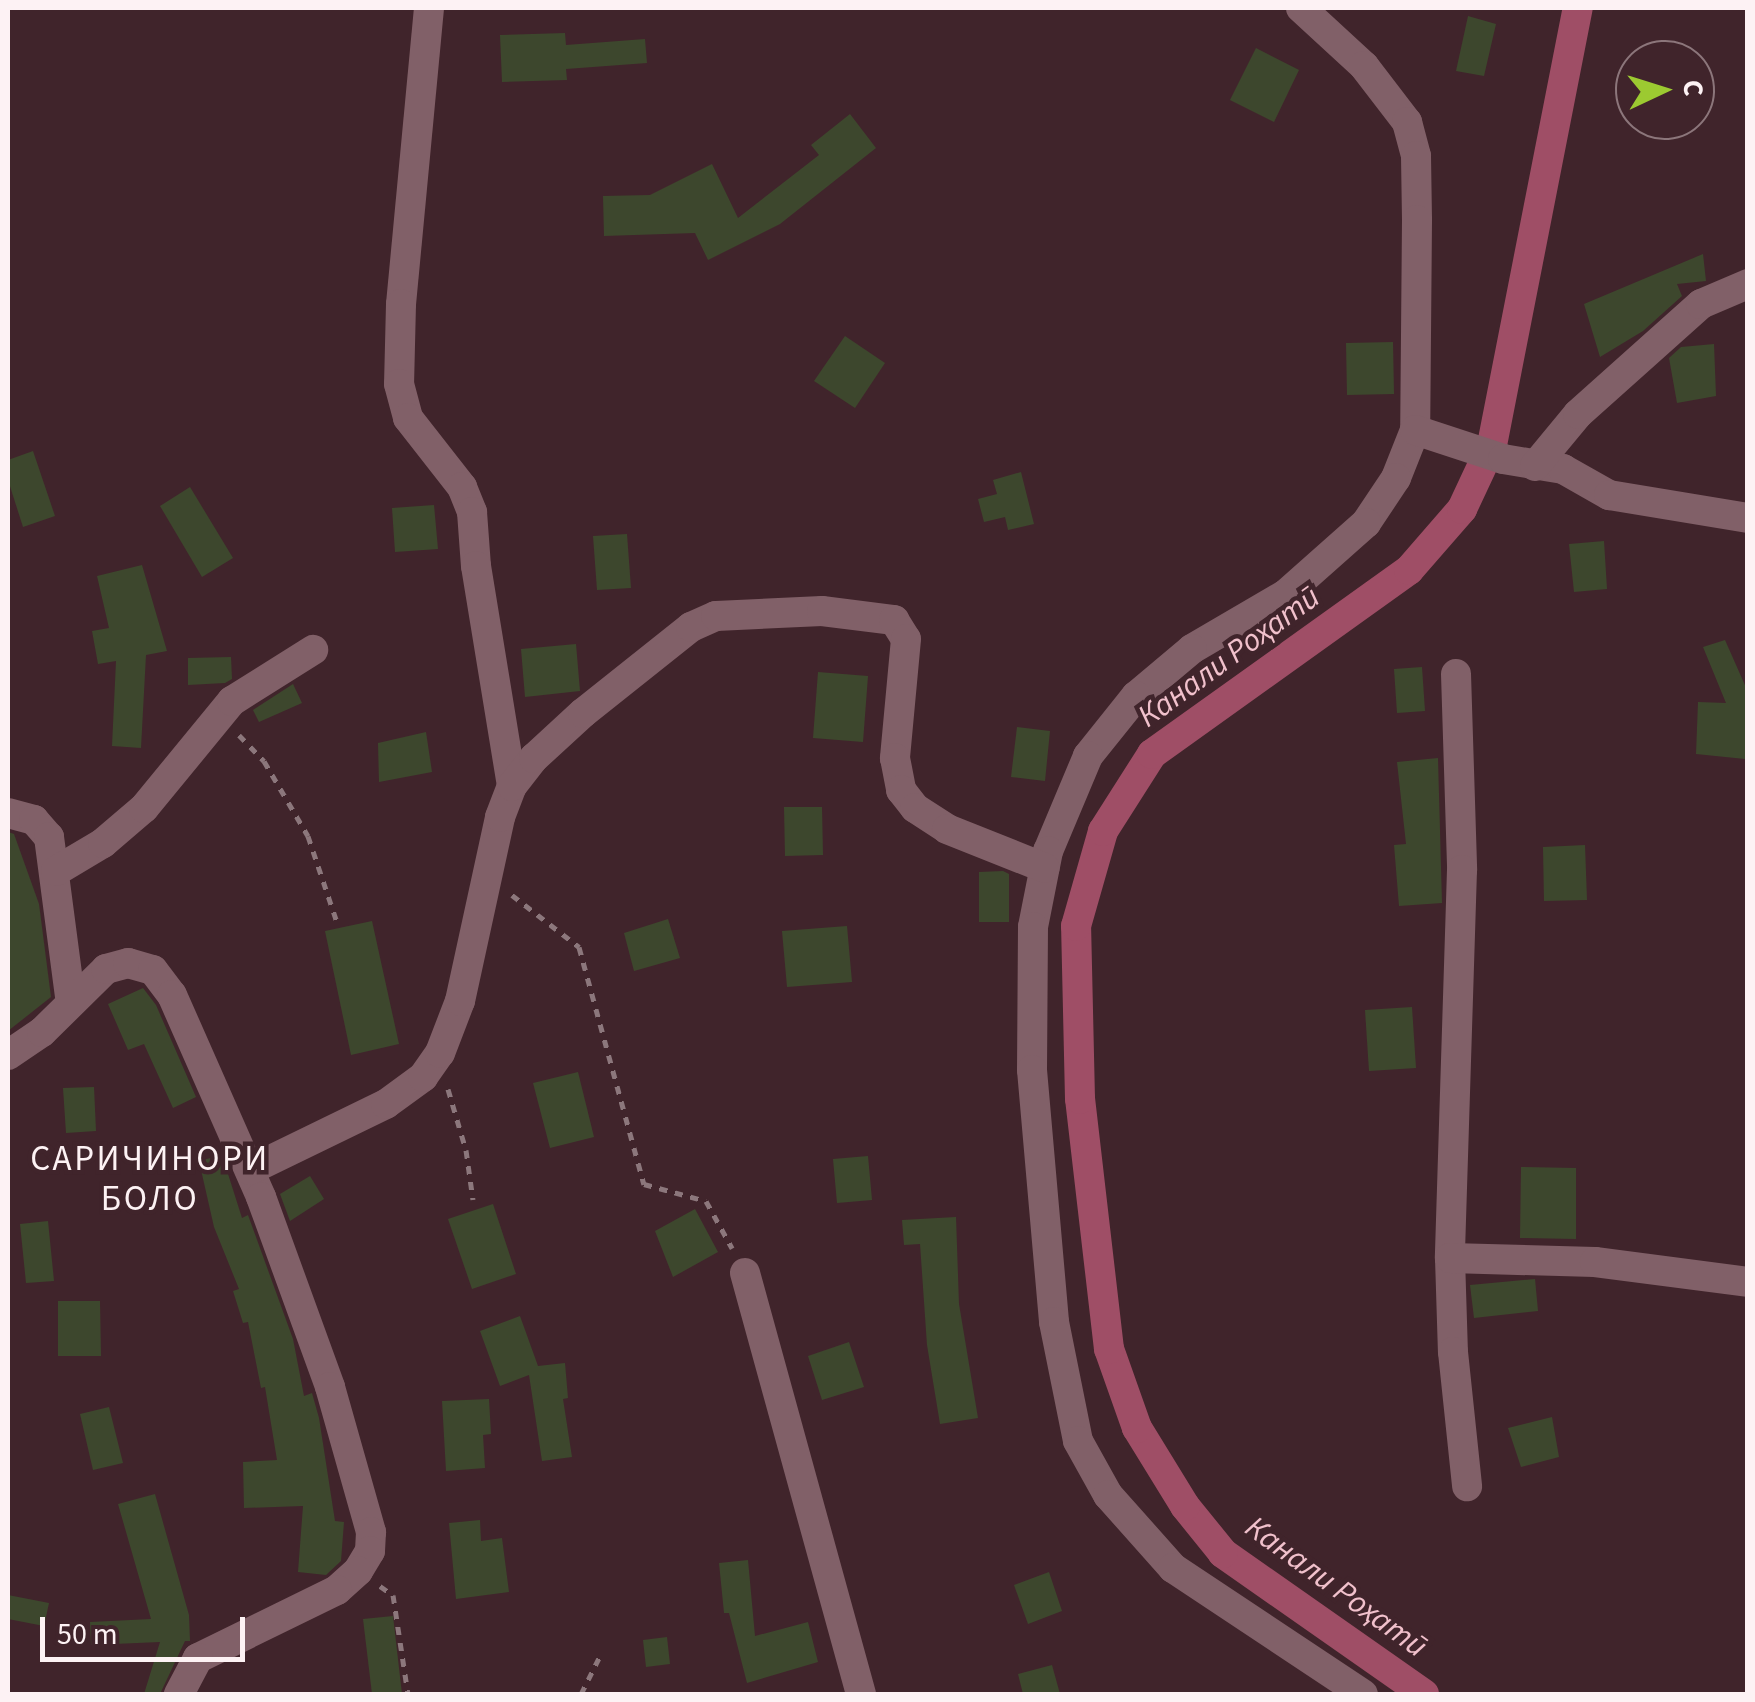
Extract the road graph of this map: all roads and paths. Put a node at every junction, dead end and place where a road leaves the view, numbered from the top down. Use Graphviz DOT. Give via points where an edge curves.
graph roads {
  1 [pos="429,8"];
  2 [pos="1301,8"];
  3 [pos="1748,284"];
  4 [pos="1414,430"];
  5 [pos="1536,466"];
  6 [pos="1748,518"];
  7 [pos="313,650"];
  8 [pos="1456,674"];
  9 [pos="220,714"];
  10 [pos="512,786"];
  11 [pos="8,814"];
  12 [pos="1045,868"];
  13 [pos="56,870"];
  14 [pos="487,876"];
  15 [pos="337,922"];
  16 [pos="71,1003"];
  17 [pos="8,1055"];
  18 [pos="430,1068"];
  19 [pos="250,1170"];
  20 [pos="473,1200"];
  21 [pos="1450,1258"];
  22 [pos="746,1273"];
  23 [pos="1748,1282"];
  24 [pos="1467,1486"];
  25 [pos="358,1572"];
  26 [pos="602,1652"];
  27 [pos="180,1694"];
  28 [pos="408,1694"];
  29 [pos="581,1694"];
  30 [pos="860,1694"];
  31 [pos="1363,1694"];
  1 -- 10 [label="street" via="400,304 399,384 408,418 462,487 472,512"];
  2 -- 4 [label="street" via="1364,66 1407,122 1416,156"];
  3 -- 5 [label="street" via="1701,304 1578,414"];
  4 -- 5 [label="street"];
  4 -- 12 [label="street" via="1396,478 1366,523 1286,594 1192,648 1136,696 1088,756"];
  5 -- 6 [label="street" via="1563,469 1609,496"];
  7 -- 9 [label="street"];
  8 -- 21 [label="street" via="1462,870"];
  9 -- 13 [label="street" via="144,808"];
  9 -- 15 [label="path" via="264,762 308,836"];
  10 -- 12 [label="street" via="583,713 691,627 716,616 822,612 894,620 906,639 896,758 901,790 947,828"];
  10 -- 14 [label="street"];
  11 -- 13 [label="street" via="34,820 49,837"];
  12 -- 31 [label="street" via="1034,927 1032,1070 1054,1322 1078,1441 1108,1495 1173,1568"];
  13 -- 16 [label="street"];
  14 -- 18 [label="street" via="460,1001"];
  14 -- 22 [label="path" via="580,947 644,1184 706,1201"];
  16 -- 17 [label="street"];
  16 -- 19 [label="street" via="106,970 128,963 153,970 172,995"];
  18 -- 19 [label="street" via="386,1104"];
  18 -- 20 [label="path" via="451,1092"];
  19 -- 25 [label="street" via="330,1387 371,1532"];
  21 -- 23 [label="street" via="1595,1262"];
  21 -- 24 [label="street"];
  22 -- 30 [label="street"];
  25 -- 27 [label="street" via="337,1590 198,1658"];
  25 -- 28 [label="path" via="394,1595"];
  26 -- 29 [label="path"];
}
